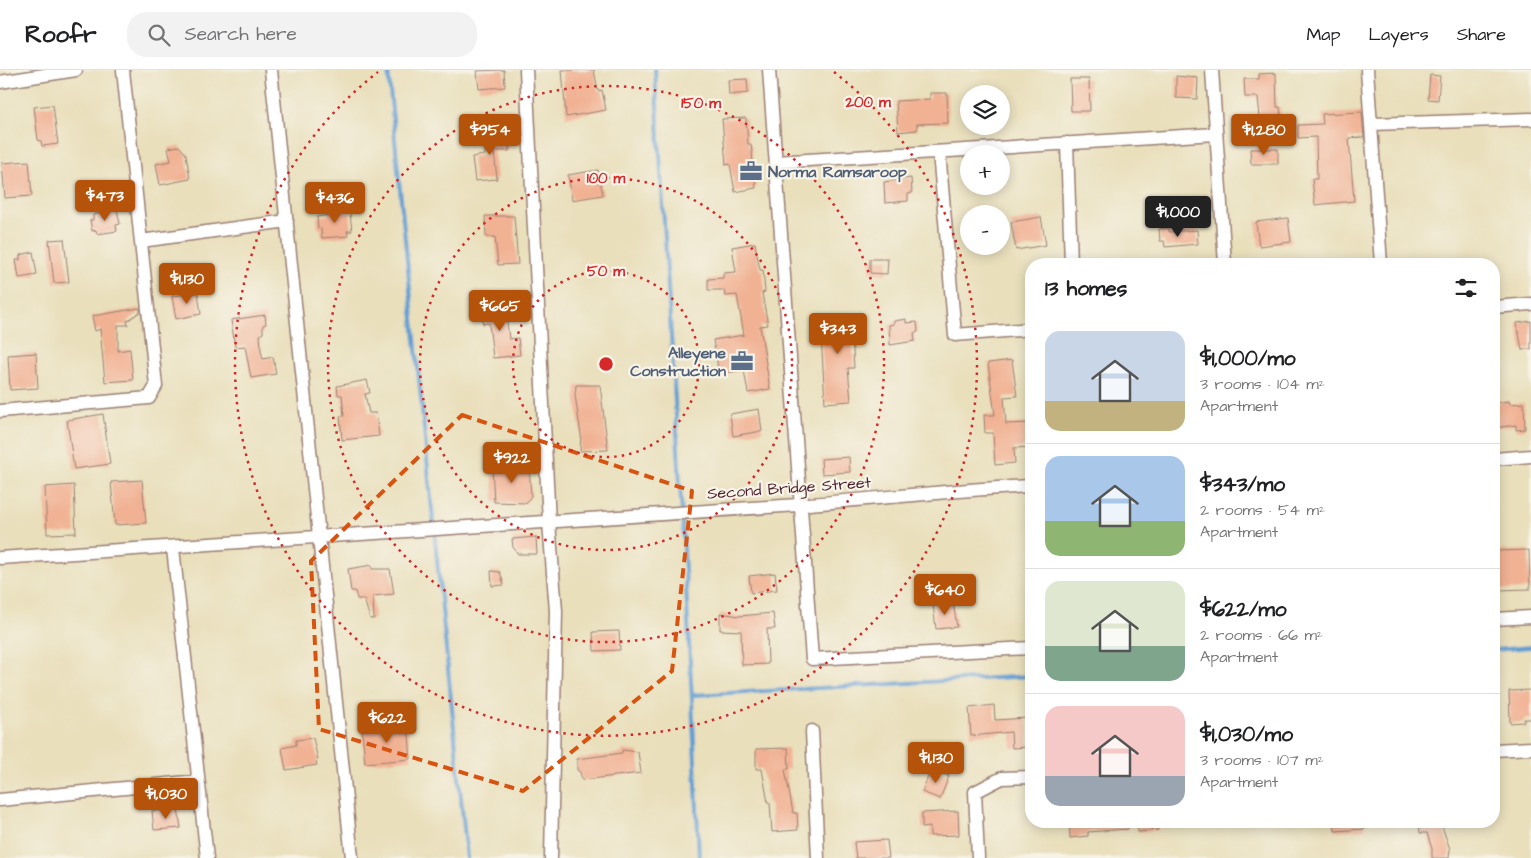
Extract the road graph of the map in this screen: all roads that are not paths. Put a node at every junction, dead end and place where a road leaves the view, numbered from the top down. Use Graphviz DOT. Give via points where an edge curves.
graph roads {
  1 [pos="76,70"];
  2 [pos="123,70"];
  3 [pos="272,70"];
  4 [pos="526,70"];
  5 [pos="770,70"];
  6 [pos="1212,70"];
  7 [pos="1367,70"];
  8 [pos="0,82"];
  9 [pos="1531,119"];
  10 [pos="1371,124"];
  11 [pos="1215,134"];
  12 [pos="1068,143"];
  13 [pos="939,152"];
  14 [pos="776,162"];
  15 [pos="287,221"];
  16 [pos="141,241"];
  17 [pos="1071,258"];
  18 [pos="1225,258"];
  19 [pos="1381,258"];
  20 [pos="1531,304"];
  21 [pos="1500,307"];
  22 [pos="1025,329"];
  23 [pos="0,411"];
  24 [pos="1531,456"];
  25 [pos="1500,459"];
  26 [pos="1025,486"];
  27 [pos="800,505"];
  28 [pos="549,522"];
  29 [pos="320,539"];
  30 [pos="173,548"];
  31 [pos="0,558"];
  32 [pos="1531,616"];
  33 [pos="1500,619"];
  34 [pos="1025,648"];
  35 [pos="812,731"];
  36 [pos="1531,748"];
  37 [pos="1500,750"];
  38 [pos="1025,777"];
  39 [pos="198,782"];
  40 [pos="0,800"];
  41 [pos="206,858"];
  42 [pos="352,858"];
  43 [pos="551,858"];
  44 [pos="818,858"];
  45 [pos="978,858"];
  1 -- 8 [label="street"];
  2 -- 16 [label="street"];
  3 -- 15 [label="street"];
  4 -- 28 [label="street"];
  5 -- 14 [label="street"];
  6 -- 11 [label="street"];
  7 -- 10 [label="street"];
  9 -- 10 [label="street"];
  10 -- 19 [label="street"];
  11 -- 12 [label="street"];
  11 -- 18 [label="street"];
  12 -- 13 [label="street"];
  12 -- 17 [label="street"];
  13 -- 14 [label="street"];
  13 -- 22 [label="street" via="955,335"];
  14 -- 27 [label="street"];
  15 -- 16 [label="street"];
  15 -- 29 [label="street"];
  16 -- 23 [label="street" via="156,386 149,398"];
  20 -- 21 [label="street"];
  24 -- 25 [label="street"];
  26 -- 27 [label="street, Second Bridge Street"];
  27 -- 28 [label="street, Second Bridge Street"];
  27 -- 34 [label="street" via="812,659"];
  28 -- 29 [label="street, Second Bridge Street"];
  28 -- 43 [label="street" via="556,611"];
  29 -- 30 [label="street, Second Bridge Street"];
  29 -- 42 [label="street"];
  30 -- 31 [label="street, Second Bridge Street"];
  30 -- 39 [label="street"];
  32 -- 33 [label="street"];
  35 -- 44 [label="street"];
  36 -- 37 [label="street"];
  38 -- 45 [label="street" via="1002,778 975,792"];
  39 -- 40 [label="street"];
  39 -- 41 [label="street"];
}
